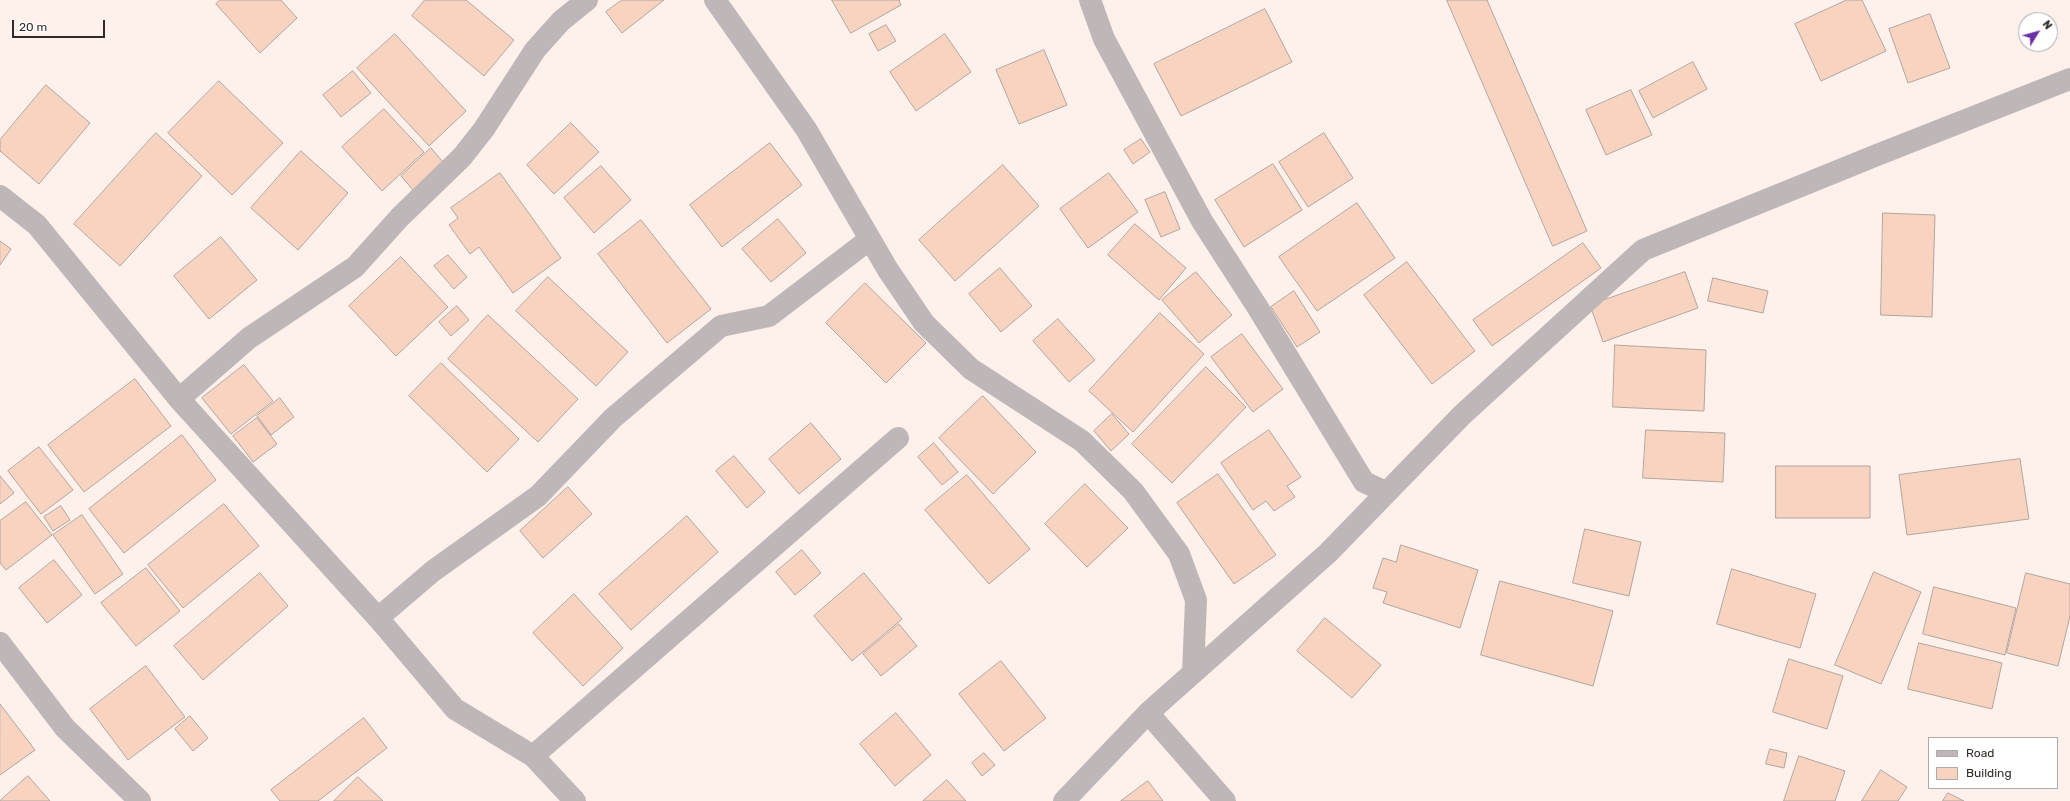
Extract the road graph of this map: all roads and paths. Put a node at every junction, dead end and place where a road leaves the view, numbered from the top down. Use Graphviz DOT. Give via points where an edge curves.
graph roads {
  1 [pos="587,0"];
  2 [pos="715,0"];
  3 [pos="1090,0"];
  4 [pos="2070,79"];
  5 [pos="0,196"];
  6 [pos="870,239"];
  7 [pos="179,399"];
  8 [pos="898,438"];
  9 [pos="1386,492"];
  10 [pos="378,618"];
  11 [pos="0,643"];
  12 [pos="1193,673"];
  13 [pos="1148,713"];
  14 [pos="533,756"];
  15 [pos="140,801"];
  16 [pos="575,801"];
  17 [pos="1064,801"];
  18 [pos="1224,801"];
  1 -- 7 [label="street" via="561,21 535,50 484,129 462,157 400,217 355,267 248,338"];
  2 -- 6 [label="street" via="806,128"];
  3 -- 9 [label="street" via="1104,39 1202,221 1364,482"];
  4 -- 9 [label="street" via="1643,250 1462,415"];
  5 -- 7 [label="street" via="37,225"];
  6 -- 10 [label="street" via="769,316 722,326 613,418 538,496 434,571"];
  6 -- 12 [label="street" via="924,323 971,369 1082,441 1134,491 1179,554 1196,600"];
  7 -- 10 [label="street"];
  8 -- 14 [label="street"];
  9 -- 12 [label="street" via="1328,553"];
  10 -- 14 [label="street" via="455,709"];
  11 -- 15 [label="street" via="65,728"];
  12 -- 13 [label="street"];
  13 -- 17 [label="street"];
  13 -- 18 [label="street"];
  14 -- 16 [label="street"];
}
